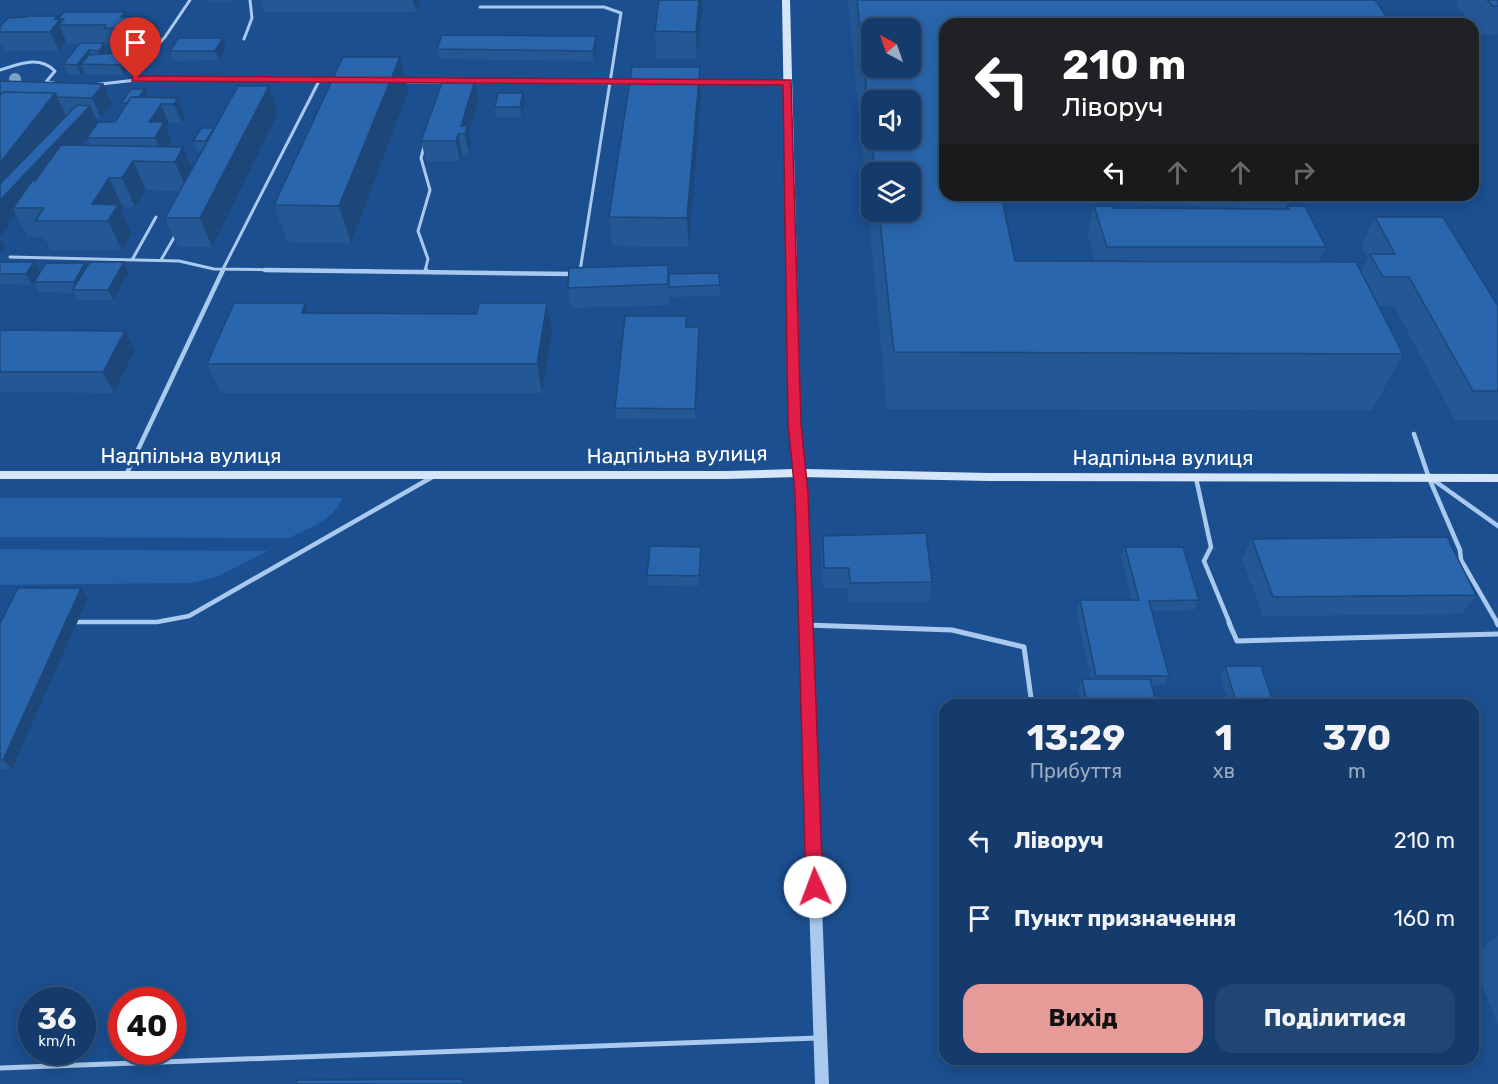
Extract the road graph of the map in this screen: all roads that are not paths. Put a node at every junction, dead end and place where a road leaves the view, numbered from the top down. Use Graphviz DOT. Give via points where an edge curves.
graph roads {
  1 [pos="190,0"];
  2 [pos="250,0"];
  3 [pos="786,0"];
  4 [pos="480,7"];
  5 [pos="244,39"];
  6 [pos="0,70"];
  7 [pos="136,79"];
  8 [pos="320,81"];
  9 [pos="342,81"];
  10 [pos="47,82"];
  11 [pos="400,82"];
  12 [pos="459,82"];
  13 [pos="470,82"];
  14 [pos="689,82"];
  15 [pos="788,82"];
  16 [pos="611,83"];
  17 [pos="644,83"];
  18 [pos="61,84"];
  19 [pos="85,85"];
  20 [pos="39,86"];
  21 [pos="426,141"];
  22 [pos="156,217"];
  23 [pos="178,229"];
  24 [pos="10,257"];
  25 [pos="132,260"];
  26 [pos="161,260"];
  27 [pos="224,268"];
  28 [pos="426,272"];
  29 [pos="1414,434"];
  30 [pos="800,473"];
  31 [pos="0,474"];
  32 [pos="126,475"];
  33 [pos="435,476"];
  34 [pos="1196,478"];
  35 [pos="1429,478"];
  36 [pos="1498,478"];
  37 [pos="1498,526"];
  38 [pos="67,622"];
  39 [pos="806,625"];
  40 [pos="1498,625"];
  41 [pos="1498,634"];
  42 [pos="1031,699"];
  43 [pos="820,1038"];
  44 [pos="0,1068"];
  45 [pos="822,1084"];
  1 -- 7 [label="lane" via="139,66"];
  2 -- 5 [label="lane" via="252,18"];
  3 -- 15 [label="main road"];
  4 -- 16 [label="lane" via="617,10 621,16"];
  6 -- 10 [label="lane" via="28,61 47,63 55,71"];
  7 -- 8 [label="lane"];
  7 -- 19 [label="lane"];
  8 -- 9 [label="lane"];
  8 -- 27 [label="lane"];
  10 -- 18 [label="lane"];
  10 -- 20 [label="lane"];
  11 -- 12 [label="lane"];
  13 -- 16 [label="lane"];
  14 -- 15 [label="lane"];
  15 -- 30 [label="main road" via="795,424"];
  16 -- 17 [label="lane"];
  16 -- 28 [label="lane" via="580,274"];
  21 -- 28 [label="lane" via="421,158 430,190 418,231 428,259"];
  22 -- 25 [label="lane"];
  23 -- 26 [label="lane"];
  24 -- 25 [label="lane"];
  25 -- 26 [label="lane"];
  26 -- 27 [label="lane"];
  27 -- 28 [label="lane"];
  27 -- 32 [label="lane"];
  29 -- 35 [label="lane"];
  30 -- 33 [label="main road, Надпільна вулиця"];
  30 -- 34 [label="main road, Надпільна вулиця"];
  30 -- 39 [label="street"];
  31 -- 32 [label="main road, Надпільна вулиця"];
  32 -- 33 [label="main road, Надпільна вулиця"];
  33 -- 38 [label="lane" via="189,616 156,622"];
  34 -- 35 [label="main road, Надпільна вулиця"];
  34 -- 41 [label="lane" via="1211,547 1204,561 1237,641"];
  35 -- 36 [label="main road, Надпільна вулиця"];
  35 -- 37 [label="lane"];
  35 -- 40 [label="lane" via="1461,560"];
  39 -- 42 [label="lane" via="952,630 1024,648"];
  39 -- 43 [label="street"];
  43 -- 44 [label="lane"];
  43 -- 45 [label="street"];
}
